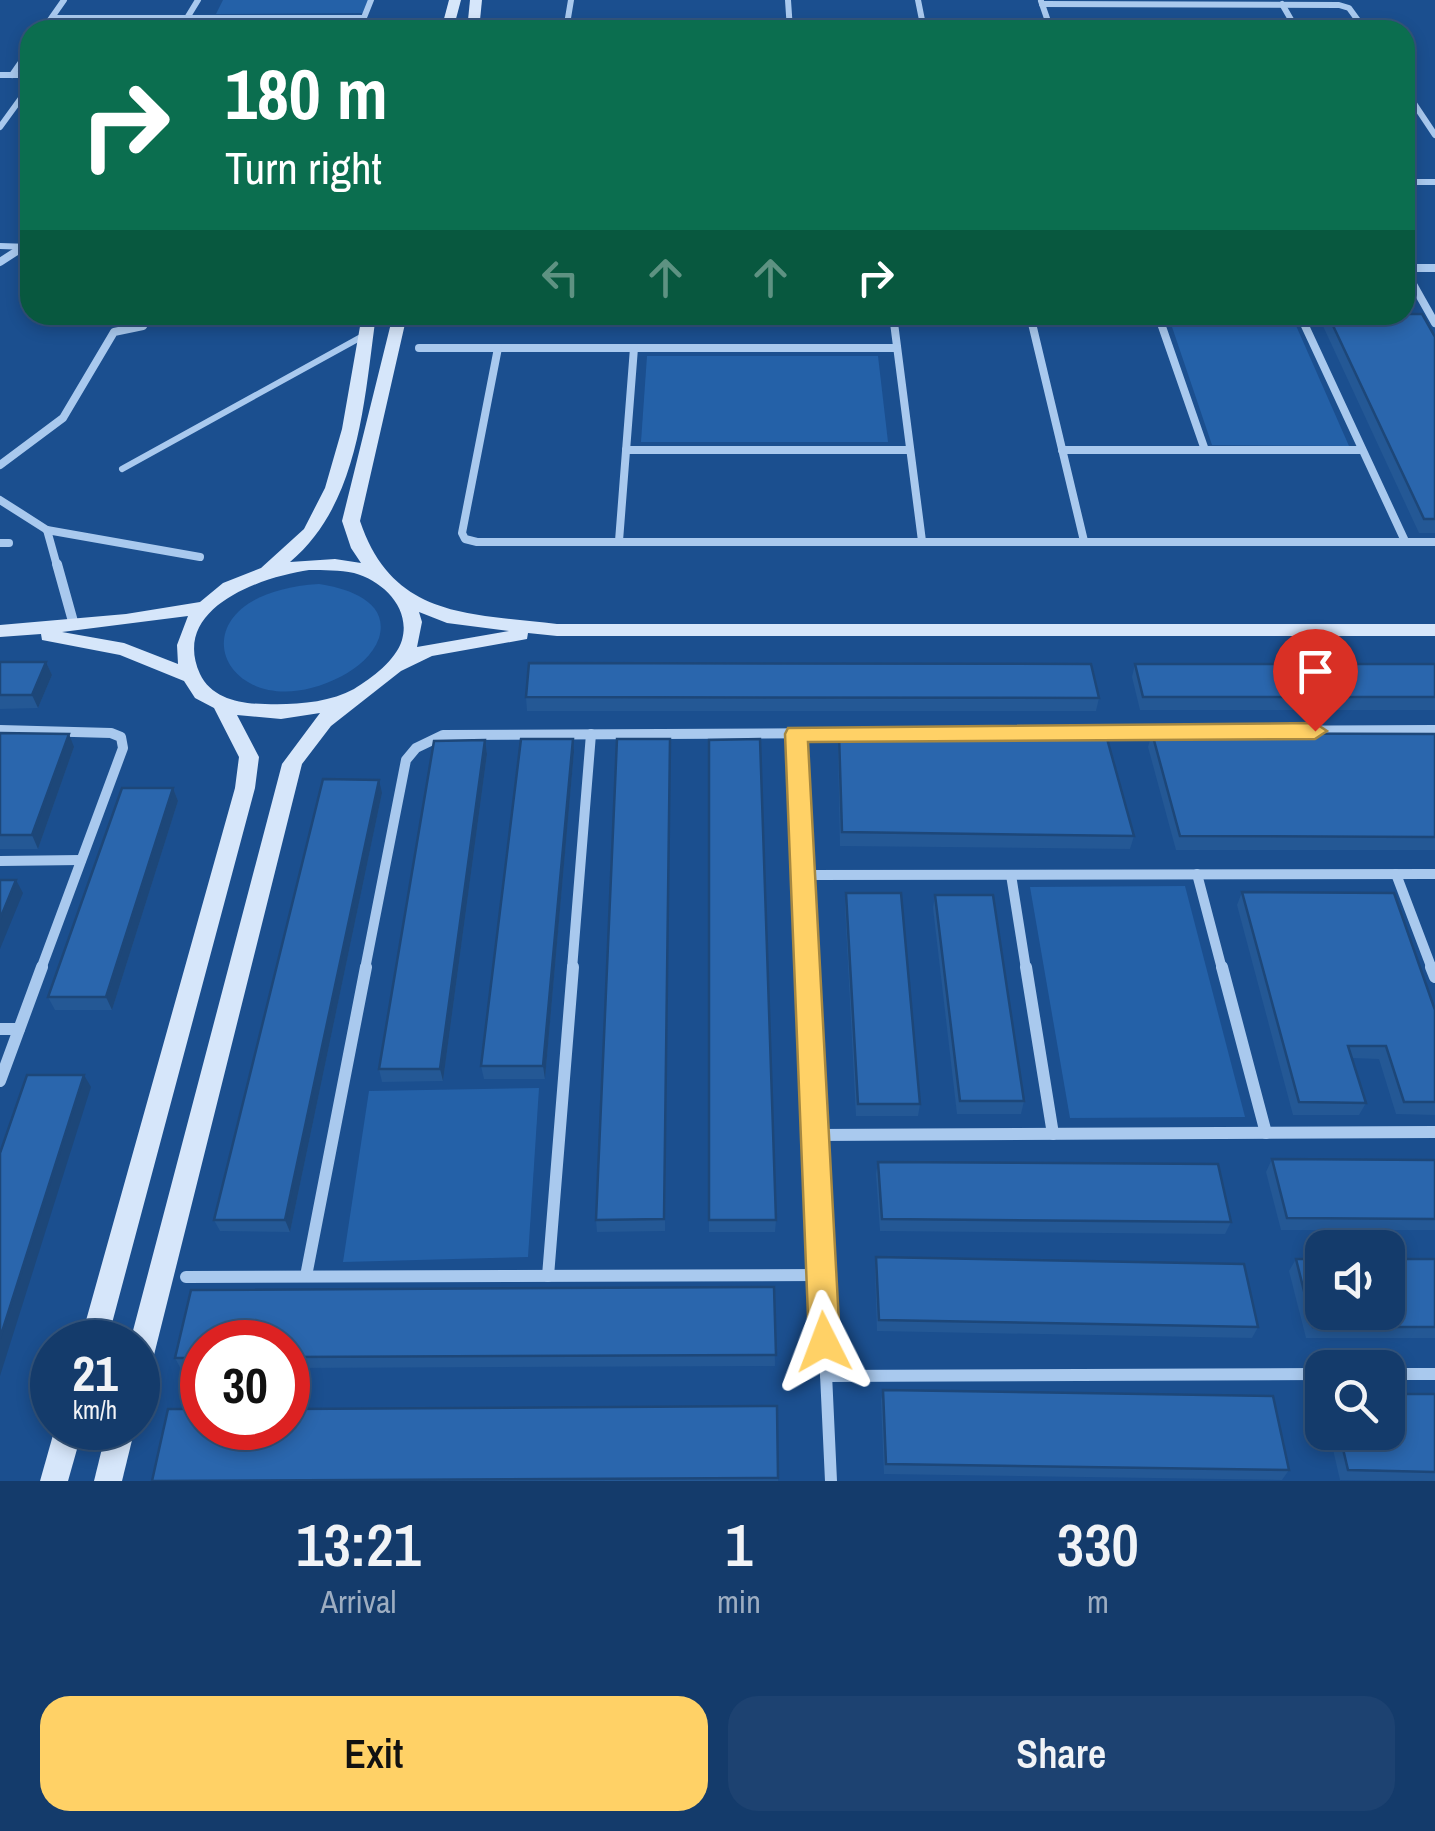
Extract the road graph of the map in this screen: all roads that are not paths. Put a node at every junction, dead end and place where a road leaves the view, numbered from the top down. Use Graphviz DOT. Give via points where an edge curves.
graph roads {
  1 [pos="64,0"];
  2 [pos="198,0"];
  3 [pos="371,0"];
  4 [pos="1042,2"];
  5 [pos="1282,4"];
  6 [pos="52,18"];
  7 [pos="187,18"];
  8 [pos="363,18"];
  9 [pos="1291,20"];
  10 [pos="1356,20"];
  11 [pos="20,63"];
  12 [pos="0,75"];
  13 [pos="12,75"];
  14 [pos="20,75"];
  15 [pos="1415,105"];
  16 [pos="4,114"];
  17 [pos="0,128"];
  18 [pos="1435,135"];
  19 [pos="1415,287"];
  20 [pos="1433,319"];
  21 [pos="144,325"];
  22 [pos="367,325"];
  23 [pos="398,325"];
  24 [pos="894,325"];
  25 [pos="1032,325"];
  26 [pos="1161,325"];
  27 [pos="1305,325"];
  28 [pos="366,334"];
  29 [pos="419,348"];
  30 [pos="498,348"];
  31 [pos="634,348"];
  32 [pos="897,348"];
  33 [pos="626,450"];
  34 [pos="910,450"];
  35 [pos="1062,450"];
  36 [pos="1205,450"];
  37 [pos="1362,450"];
  38 [pos="0,465"];
  39 [pos="122,469"];
  40 [pos="0,500"];
  41 [pos="47,530"];
  42 [pos="619,541"];
  43 [pos="922,541"];
  44 [pos="1084,541"];
  45 [pos="1404,542"];
  46 [pos="1435,542"];
  47 [pos="200,557"];
  48 [pos="267,572"];
  49 [pos="380,576"];
  50 [pos="404,598"];
  51 [pos="206,607"];
  52 [pos="74,625"];
  53 [pos="557,630"];
  54 [pos="1435,630"];
  55 [pos="6,631"];
  56 [pos="394,668"];
  57 [pos="192,677"];
  58 [pos="359,695"];
  59 [pos="220,702"];
  60 [pos="0,730"];
  61 [pos="1435,730"];
  62 [pos="591,734"];
  63 [pos="796,734"];
  64 [pos="80,860"];
  65 [pos="0,861"];
  66 [pos="1196,874"];
  67 [pos="1396,874"];
  68 [pos="1435,874"];
  69 [pos="1011,875"];
  70 [pos="803,876"];
  71 [pos="1435,977"];
  72 [pos="19,1028"];
  73 [pos="0,1029"];
  74 [pos="0,1080"];
  75 [pos="1435,1132"];
  76 [pos="1266,1133"];
  77 [pos="815,1134"];
  78 [pos="1053,1134"];
  79 [pos="821,1274"];
  80 [pos="306,1276"];
  81 [pos="548,1276"];
  82 [pos="186,1277"];
  83 [pos="98,1320"];
  84 [pos="149,1320"];
  85 [pos="1305,1374"];
  86 [pos="1405,1374"];
  87 [pos="1435,1374"];
  88 [pos="826,1376"];
  89 [pos="63,1450"];
  90 [pos="116,1450"];
  91 [pos="54,1481"];
  92 [pos="108,1481"];
  93 [pos="831,1481"];
  1 -- 6 [label="street"];
  2 -- 7 [label="street"];
  3 -- 8 [label="street"];
  4 -- 5 [label="street"];
  5 -- 9 [label="street"];
  5 -- 10 [label="street" via="1345,6"];
  6 -- 7 [label="street"];
  7 -- 8 [label="street"];
  11 -- 13 [label="street"];
  12 -- 13 [label="street"];
  13 -- 14 [label="street"];
  15 -- 18 [label="street"];
  16 -- 17 [label="street"];
  19 -- 20 [label="street"];
  21 -- 38 [label="street" via="114,332 62,418"];
  22 -- 28 [label="main road"];
  23 -- 49 [label="main road" via="350,521"];
  24 -- 32 [label="street"];
  25 -- 35 [label="street"];
  26 -- 36 [label="street"];
  27 -- 37 [label="street"];
  28 -- 39 [label="lane"];
  28 -- 48 [label="main road" via="353,417 329,496 310,532"];
  29 -- 30 [label="street"];
  30 -- 31 [label="street"];
  30 -- 42 [label="street" via="465,539"];
  31 -- 32 [label="street"];
  31 -- 33 [label="street"];
  32 -- 34 [label="street"];
  33 -- 34 [label="street"];
  33 -- 42 [label="street"];
  34 -- 43 [label="street"];
  35 -- 36 [label="street"];
  35 -- 44 [label="street"];
  36 -- 37 [label="street"];
  37 -- 45 [label="street"];
  40 -- 41 [label="street"];
  41 -- 47 [label="street"];
  41 -- 52 [label="street"];
  42 -- 43 [label="street"];
  43 -- 44 [label="street"];
  44 -- 45 [label="street"];
  45 -- 46 [label="street"];
  48 -- 49 [label="main road" via="319,564"];
  48 -- 51 [label="main road"];
  49 -- 50 [label="main road"];
  50 -- 53 [label="main road" via="447,617"];
  50 -- 56 [label="main road" via="412,632"];
  51 -- 52 [label="main road"];
  51 -- 57 [label="main road" via="186,642"];
  52 -- 55 [label="main road"];
  53 -- 54 [label="main road"];
  53 -- 56 [label="main road" via="427,650"];
  55 -- 57 [label="main road" via="124,649"];
  56 -- 58 [label="main road"];
  57 -- 59 [label="main road"];
  58 -- 59 [label="main road" via="298,714 256,713"];
  58 -- 84 [label="main road" via="319,727 288,776"];
  59 -- 83 [label="main road" via="249,757 245,788"];
  60 -- 64 [label="street" via="121,737 123,748"];
  61 -- 63 [label="street"];
  62 -- 63 [label="street"];
  62 -- 80 [label="street" via="443,735 406,760"];
  62 -- 81 [label="street"];
  63 -- 70 [label="street"];
  64 -- 65 [label="street"];
  64 -- 72 [label="street"];
  66 -- 67 [label="street"];
  66 -- 69 [label="street"];
  66 -- 76 [label="street"];
  67 -- 68 [label="street"];
  67 -- 71 [label="street"];
  69 -- 70 [label="street"];
  69 -- 78 [label="street"];
  70 -- 77 [label="street"];
  72 -- 73 [label="street"];
  72 -- 74 [label="street"];
  75 -- 76 [label="street"];
  76 -- 78 [label="street"];
  77 -- 78 [label="street"];
  77 -- 79 [label="street"];
  79 -- 81 [label="street"];
  79 -- 88 [label="street"];
  80 -- 81 [label="street"];
  80 -- 82 [label="street"];
  85 -- 88 [label="street"];
  86 -- 87 [label="street"];
  88 -- 93 [label="street"];
  89 -- 91 [label="main road"];
  90 -- 92 [label="main road"];
}
